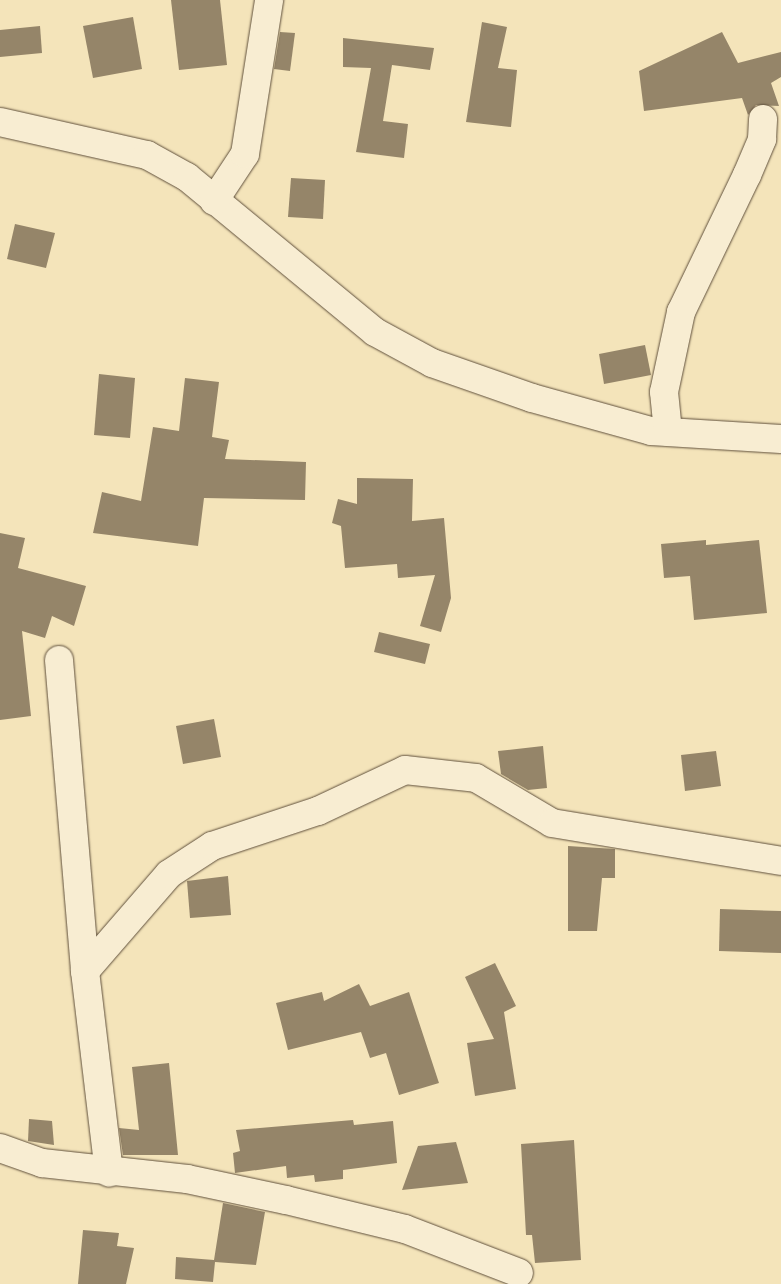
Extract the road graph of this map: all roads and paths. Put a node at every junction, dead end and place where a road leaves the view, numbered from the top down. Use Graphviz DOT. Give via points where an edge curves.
graph roads {
  1 [pos="269,0"];
  2 [pos="763,119"];
  3 [pos="0,122"];
  4 [pos="214,201"];
  5 [pos="668,432"];
  6 [pos="781,439"];
  7 [pos="59,660"];
  8 [pos="781,861"];
  9 [pos="85,971"];
  10 [pos="0,1148"];
  11 [pos="109,1173"];
  12 [pos="519,1274"];
  1 -- 4 [label="street" via="245,154"];
  2 -- 5 [label="street" via="762,139 681,312 664,392"];
  3 -- 4 [label="street" via="147,155 187,177"];
  4 -- 5 [label="street" via="404,351 532,398"];
  5 -- 6 [label="street"];
  7 -- 9 [label="street"];
  8 -- 9 [label="street" via="552,823 476,778 405,770 318,811 212,846 169,874"];
  9 -- 11 [label="street"];
  10 -- 11 [label="street" via="42,1163"];
  11 -- 12 [label="street" via="187,1179 368,1220 405,1230"];
}
